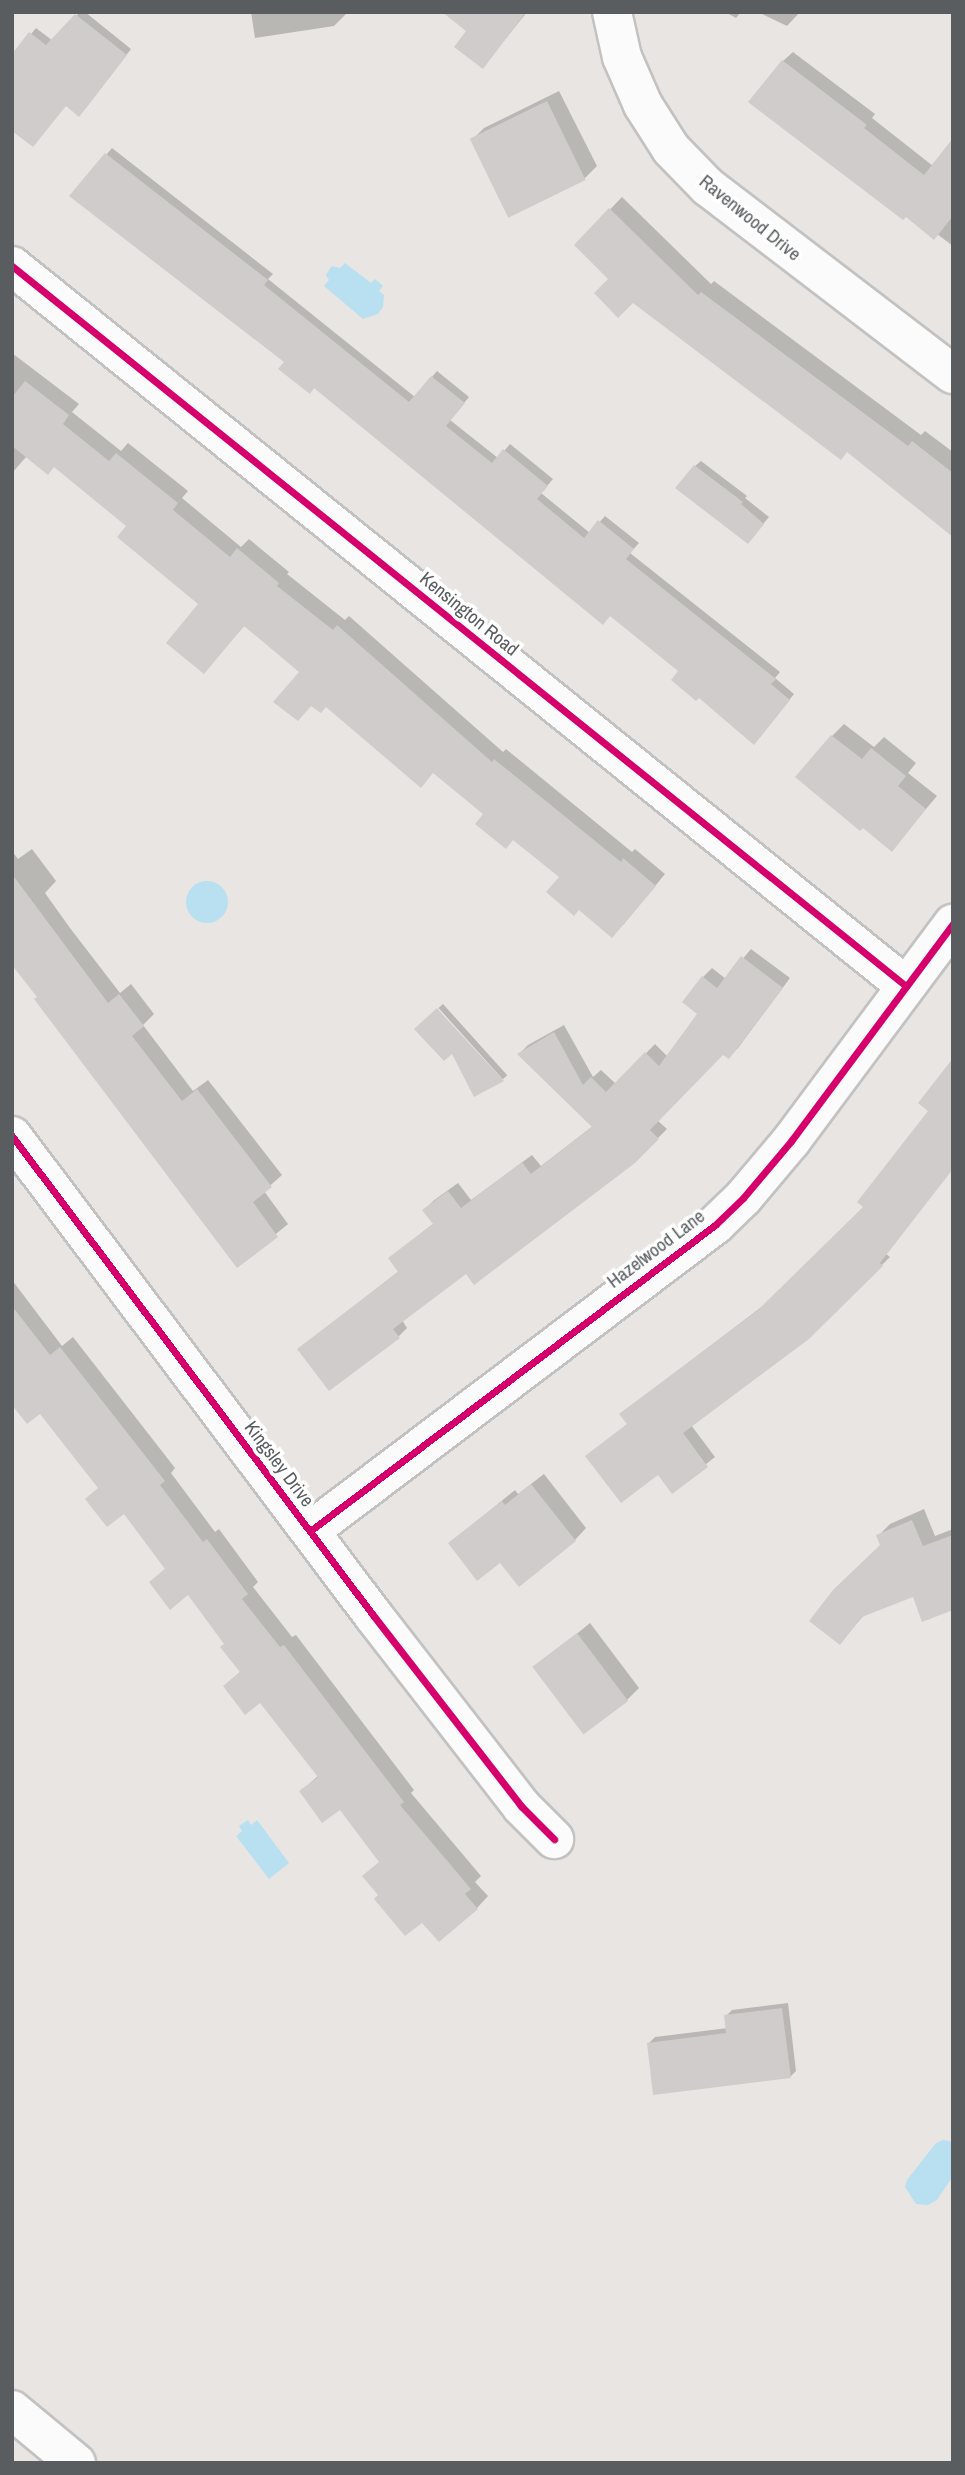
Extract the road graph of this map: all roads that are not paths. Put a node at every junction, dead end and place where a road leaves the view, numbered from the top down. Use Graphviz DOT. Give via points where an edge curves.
graph roads {
  1 [pos="612,12"];
  2 [pos="12,266"];
  3 [pos="953,374"];
  4 [pos="953,923"];
  5 [pos="906,986"];
  6 [pos="12,1136"];
  7 [pos="310,1531"];
  8 [pos="554,1839"];
  9 [pos="12,2410"];
  10 [pos="76,2463"];
  1 -- 3 [label="street, Ravenwood Drive" via="622,57 643,106 671,149 708,187"];
  2 -- 5 [label="street, Kensington Road"];
  4 -- 5 [label="street, Hazelwood Lane"];
  5 -- 7 [label="street, Hazelwood Lane" via="791,1141 715,1225"];
  6 -- 7 [label="street, Kingsley Drive"];
  7 -- 8 [label="street, Kingsley Drive" via="521,1806"];
  9 -- 10 [label="street"];
}
